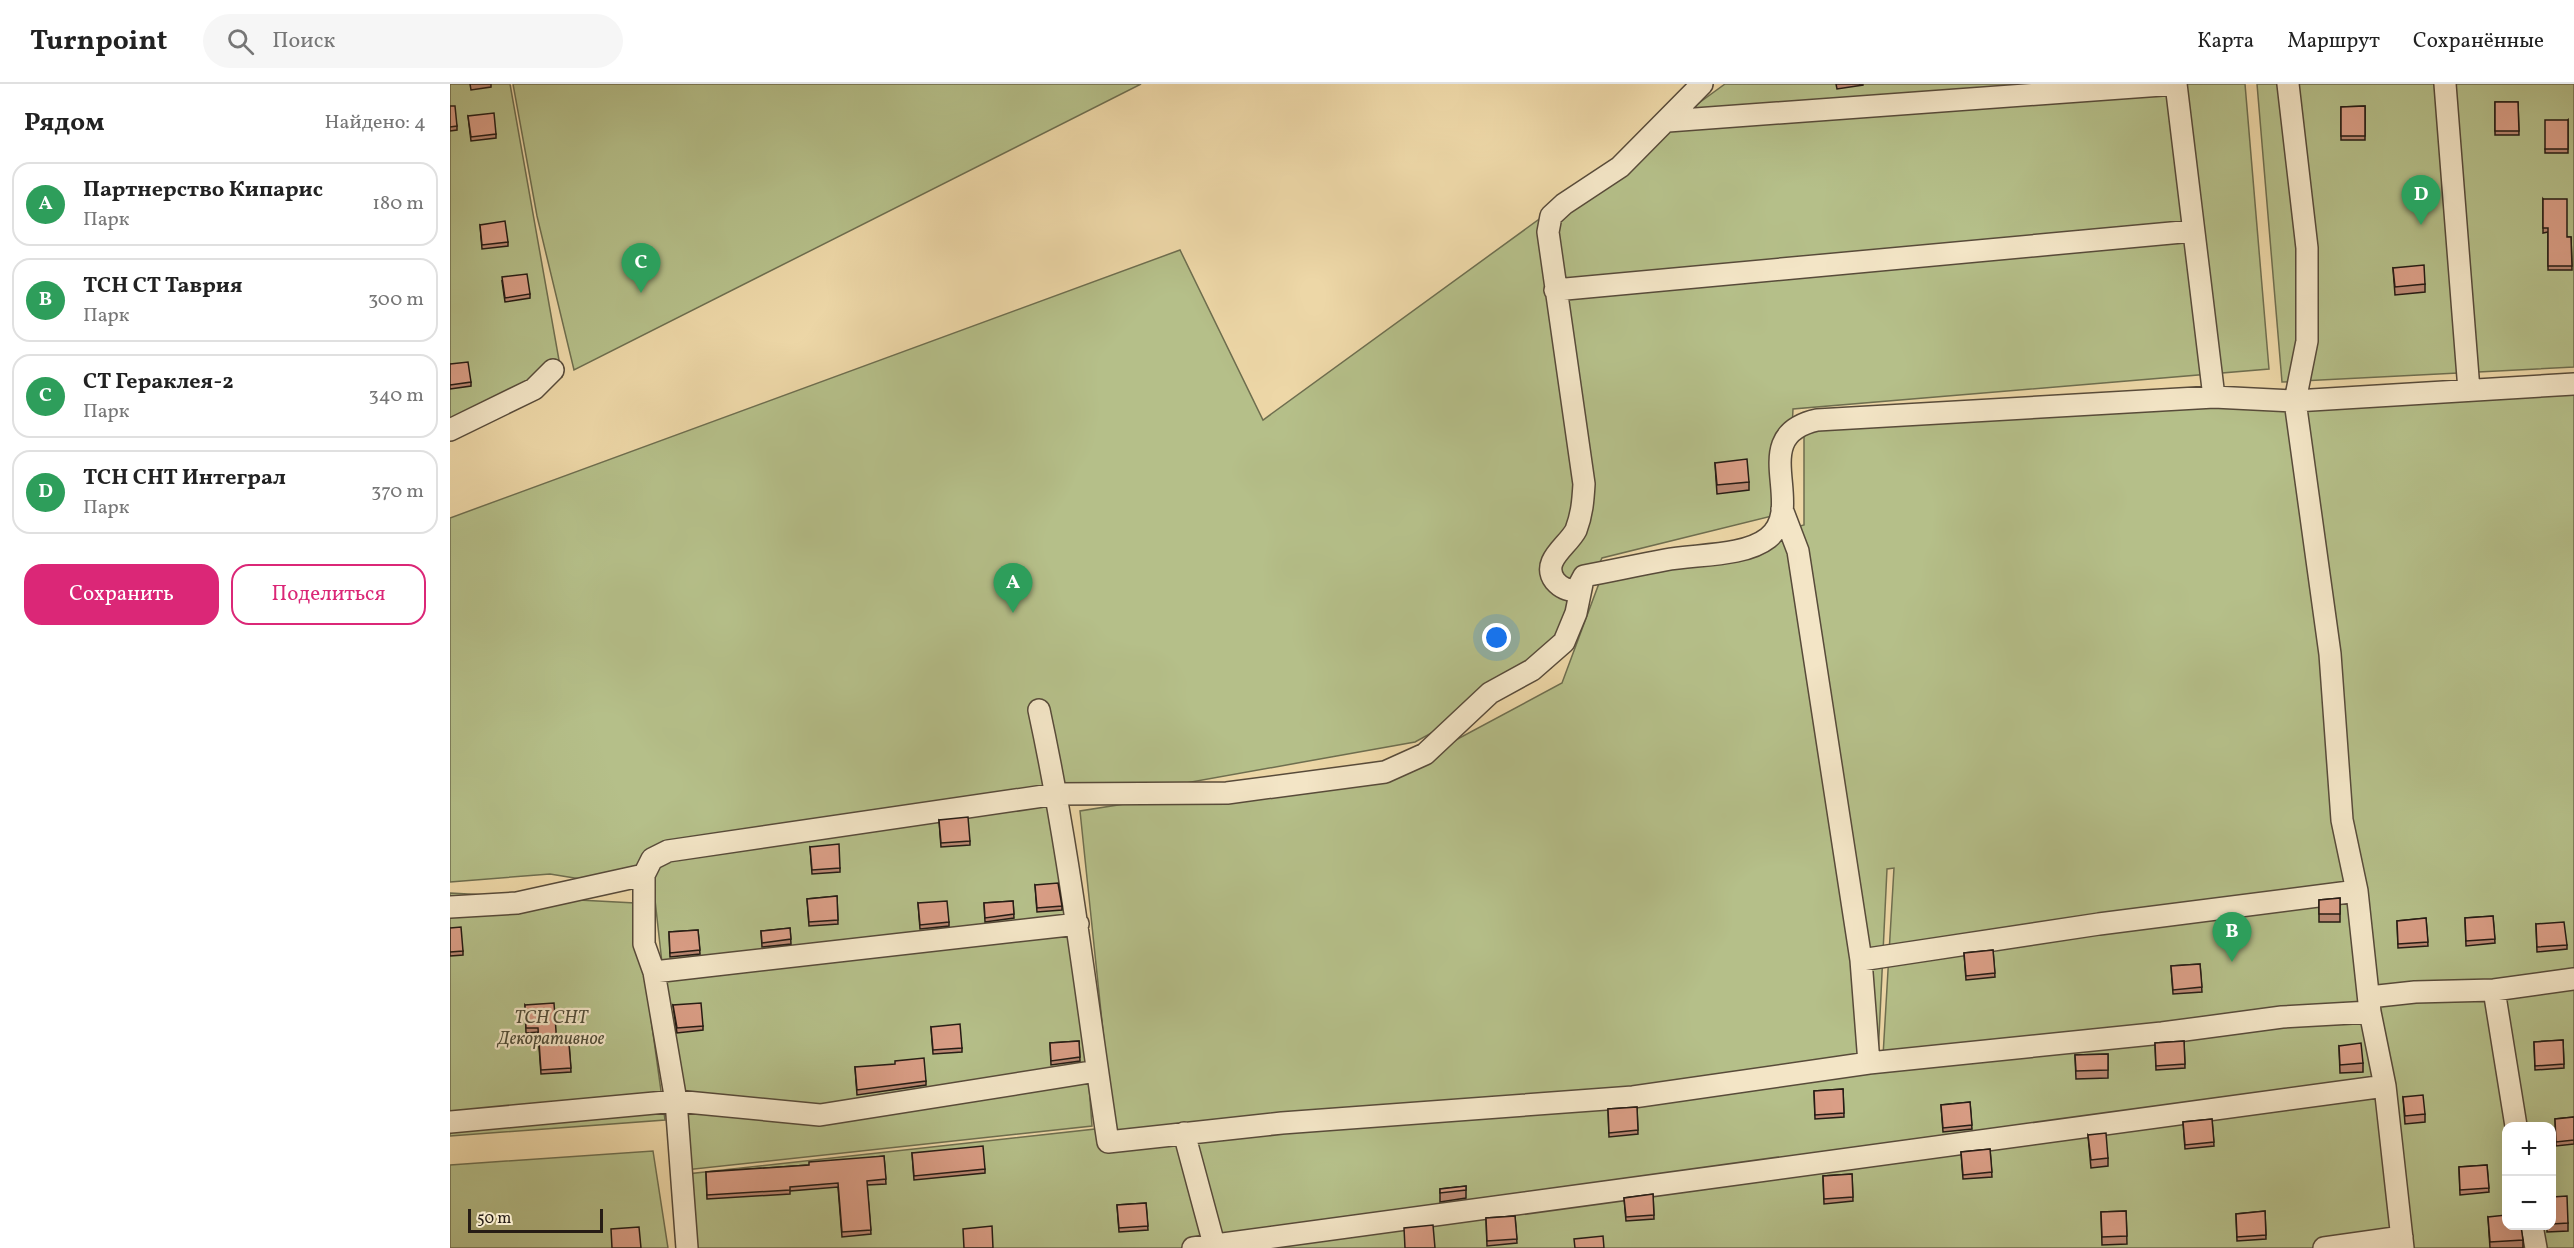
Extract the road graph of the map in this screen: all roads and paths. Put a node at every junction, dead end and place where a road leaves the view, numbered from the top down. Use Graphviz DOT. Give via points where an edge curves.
graph roads {
  1 [pos="1702,84"];
  2 [pos="2176,84"];
  3 [pos="2288,84"];
  4 [pos="2445,84"];
  5 [pos="1668,121"];
  6 [pos="2193,231"];
  7 [pos="1555,290"];
  8 [pos="553,370"];
  9 [pos="2574,384"];
  10 [pos="2469,390"];
  11 [pos="2214,397"];
  12 [pos="2295,401"];
  13 [pos="450,430"];
  14 [pos="1782,509"];
  15 [pos="1584,576"];
  16 [pos="1039,710"];
  17 [pos="1057,794"];
  18 [pos="644,875"];
  19 [pos="2357,891"];
  20 [pos="450,907"];
  21 [pos="1078,924"];
  22 [pos="1861,960"];
  23 [pos="654,972"];
  24 [pos="2574,978"];
  25 [pos="2494,990"];
  26 [pos="2369,1005"];
  27 [pos="1869,1063"];
  28 [pos="1097,1071"];
  29 [pos="2385,1086"];
  30 [pos="676,1101"];
  31 [pos="450,1122"];
  32 [pos="2515,1122"];
  33 [pos="1184,1133"];
  34 [pos="2533,1230"];
  35 [pos="2402,1243"];
  36 [pos="1215,1247"];
  37 [pos="687,1248"];
  38 [pos="1193,1248"];
  39 [pos="2324,1248"];
  40 [pos="2536,1248"];
  1 -- 5 [label="street"];
  2 -- 5 [label="street"];
  2 -- 6 [label="street"];
  3 -- 12 [label="street" via="2307,248 2307,341"];
  4 -- 10 [label="street"];
  5 -- 7 [label="street" via="1620,167 1551,216 1548,232"];
  6 -- 7 [label="street"];
  6 -- 11 [label="street"];
  7 -- 15 [label="street" via="1584,484 1583,509 1575,532 1554,557 1551,571 1557,583 1569,590 1576,591"];
  8 -- 13 [label="street" via="534,389"];
  9 -- 10 [label="street"];
  10 -- 12 [label="street"];
  11 -- 12 [label="street"];
  11 -- 14 [label="street" via="1805,422 1794,428 1781,448"];
  12 -- 19 [label="street" via="2330,654 2342,820"];
  14 -- 15 [label="street" via="1778,524 1758,545"];
  14 -- 22 [label="street" via="1798,551"];
  15 -- 17 [label="street" via="1576,613 1564,642 1533,670 1491,693 1425,754 1385,772 1227,793"];
  16 -- 17 [label="street"];
  17 -- 18 [label="street" via="668,851 652,860"];
  17 -- 21 [label="street"];
  18 -- 20 [label="street" via="517,903"];
  18 -- 23 [label="street" via="644,944"];
  19 -- 22 [label="street"];
  19 -- 26 [label="street"];
  21 -- 23 [label="street"];
  21 -- 28 [label="street"];
  22 -- 27 [label="street"];
  23 -- 30 [label="street"];
  24 -- 25 [label="street"];
  25 -- 26 [label="street" via="2415,992"];
  25 -- 32 [label="street"];
  26 -- 27 [label="street"];
  26 -- 29 [label="street"];
  27 -- 33 [label="street" via="1634,1097"];
  28 -- 30 [label="street" via="820,1115"];
  28 -- 33 [label="street" via="1108,1142"];
  29 -- 35 [label="street"];
  29 -- 36 [label="street"];
  30 -- 31 [label="street"];
  30 -- 37 [label="street"];
  33 -- 36 [label="street"];
  34 -- 40 [label="street"];
  35 -- 39 [label="street"];
  36 -- 38 [label="street"];
}
